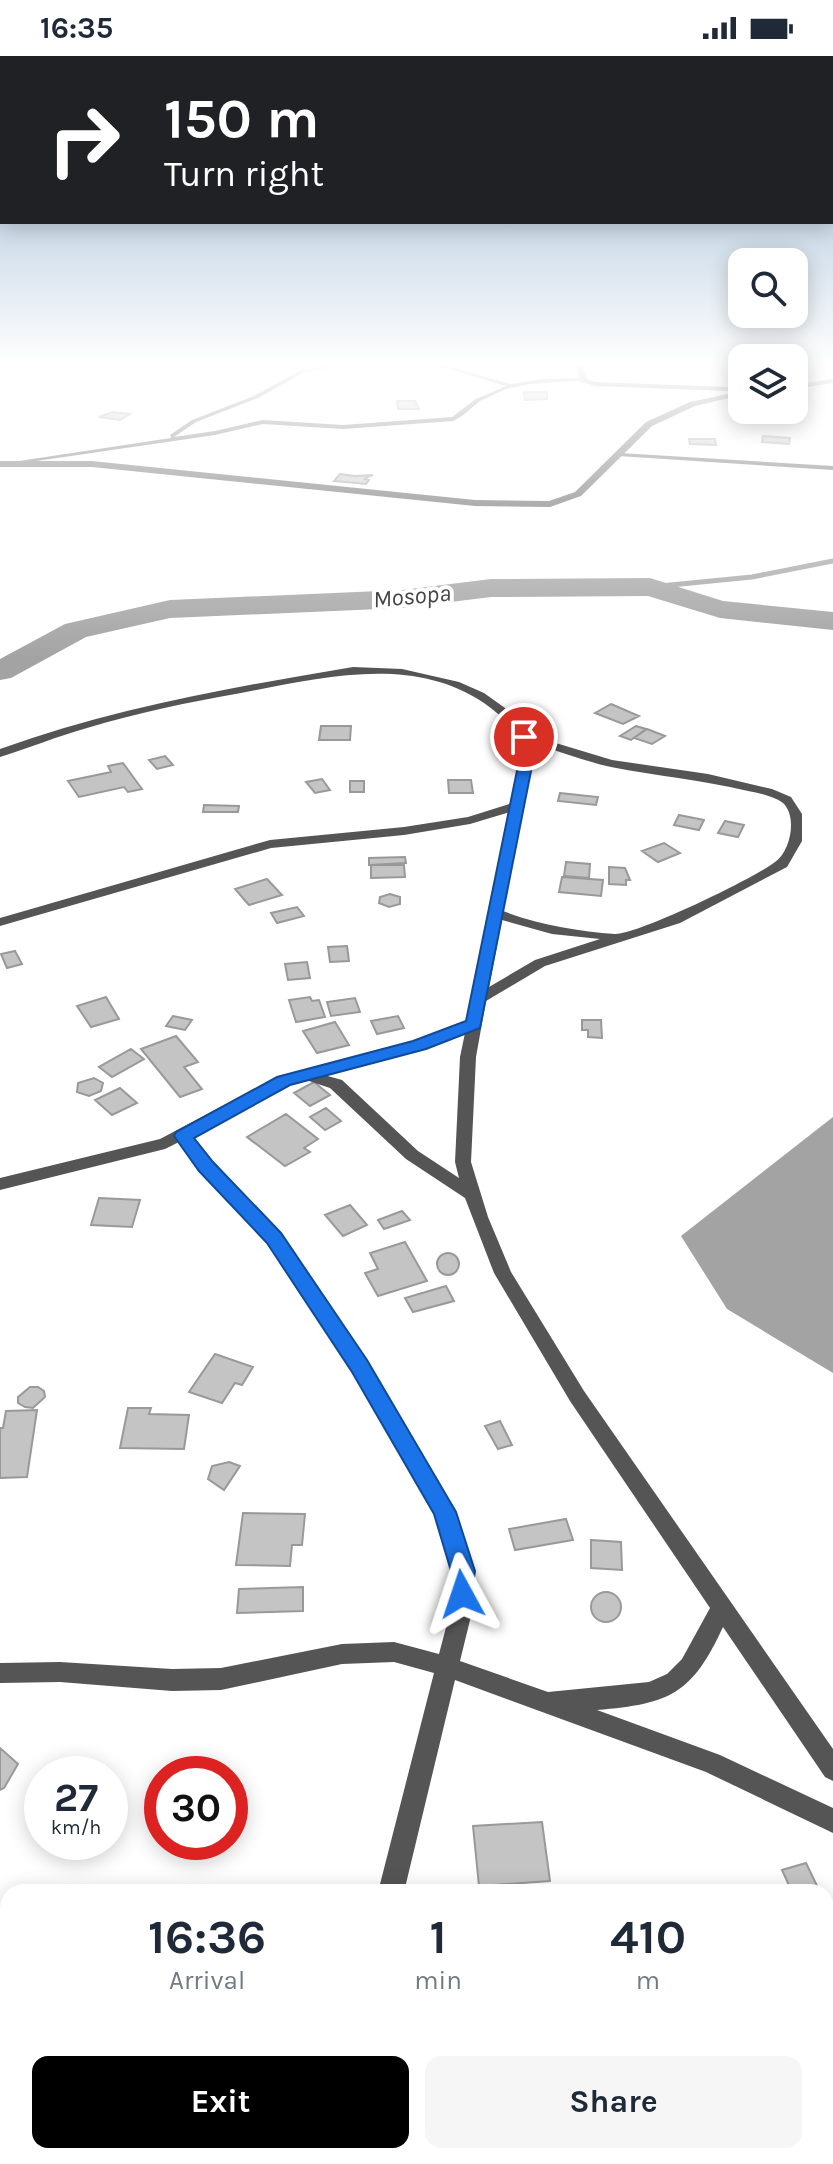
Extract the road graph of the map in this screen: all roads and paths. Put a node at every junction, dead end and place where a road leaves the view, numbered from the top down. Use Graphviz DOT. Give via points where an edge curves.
graph roads {
  1 [pos="612,462"];
  2 [pos="741,462"];
  3 [pos="5,463"];
  4 [pos="833,468"];
  5 [pos="524,737"];
  6 [pos="0,753"];
  7 [pos="516,806"];
  8 [pos="496,913"];
  9 [pos="0,922"];
  10 [pos="628,937"];
  11 [pos="479,999"];
  12 [pos="474,1024"];
  13 [pos="304,1076"];
  14 [pos="183,1136"];
  15 [pos="0,1184"];
  16 [pos="473,1195"];
  17 [pos="722,1607"];
  18 [pos="446,1666"];
  19 [pos="0,1673"];
  20 [pos="545,1702"];
  21 [pos="833,1769"];
  22 [pos="833,1821"];
  23 [pos="393,1884"];
  1 -- 3 [label="street" via="578,494 523,506 92,464"];
  2 -- 4 [label="lane"];
  5 -- 6 [label="street" via="511,720 478,696 426,675 382,668 110,716"];
  5 -- 7 [label="street" via="528,751"];
  5 -- 10 [label="street" via="587,758 768,792 787,800 796,814 796,841 782,864 675,920"];
  7 -- 8 [label="street"];
  7 -- 9 [label="street" via="404,831 270,844"];
  8 -- 10 [label="street" via="558,931"];
  8 -- 11 [label="street"];
  10 -- 11 [label="street" via="540,963"];
  11 -- 12 [label="street"];
  12 -- 13 [label="street"];
  12 -- 16 [label="street" via="463,1162"];
  13 -- 14 [label="street" via="263,1090"];
  13 -- 16 [label="street" via="336,1084 412,1155"];
  14 -- 15 [label="street"];
  14 -- 18 [label="street" via="274,1238 360,1366 445,1512 463,1571 460,1616"];
  16 -- 17 [label="street" via="503,1273 577,1396"];
  17 -- 20 [label="street" via="695,1659 674,1682 642,1693"];
  17 -- 21 [label="street"];
  18 -- 19 [label="street" via="394,1652 342,1654 221,1679"];
  18 -- 20 [label="street"];
  18 -- 23 [label="street"];
  20 -- 22 [label="street" via="712,1763"];
}
